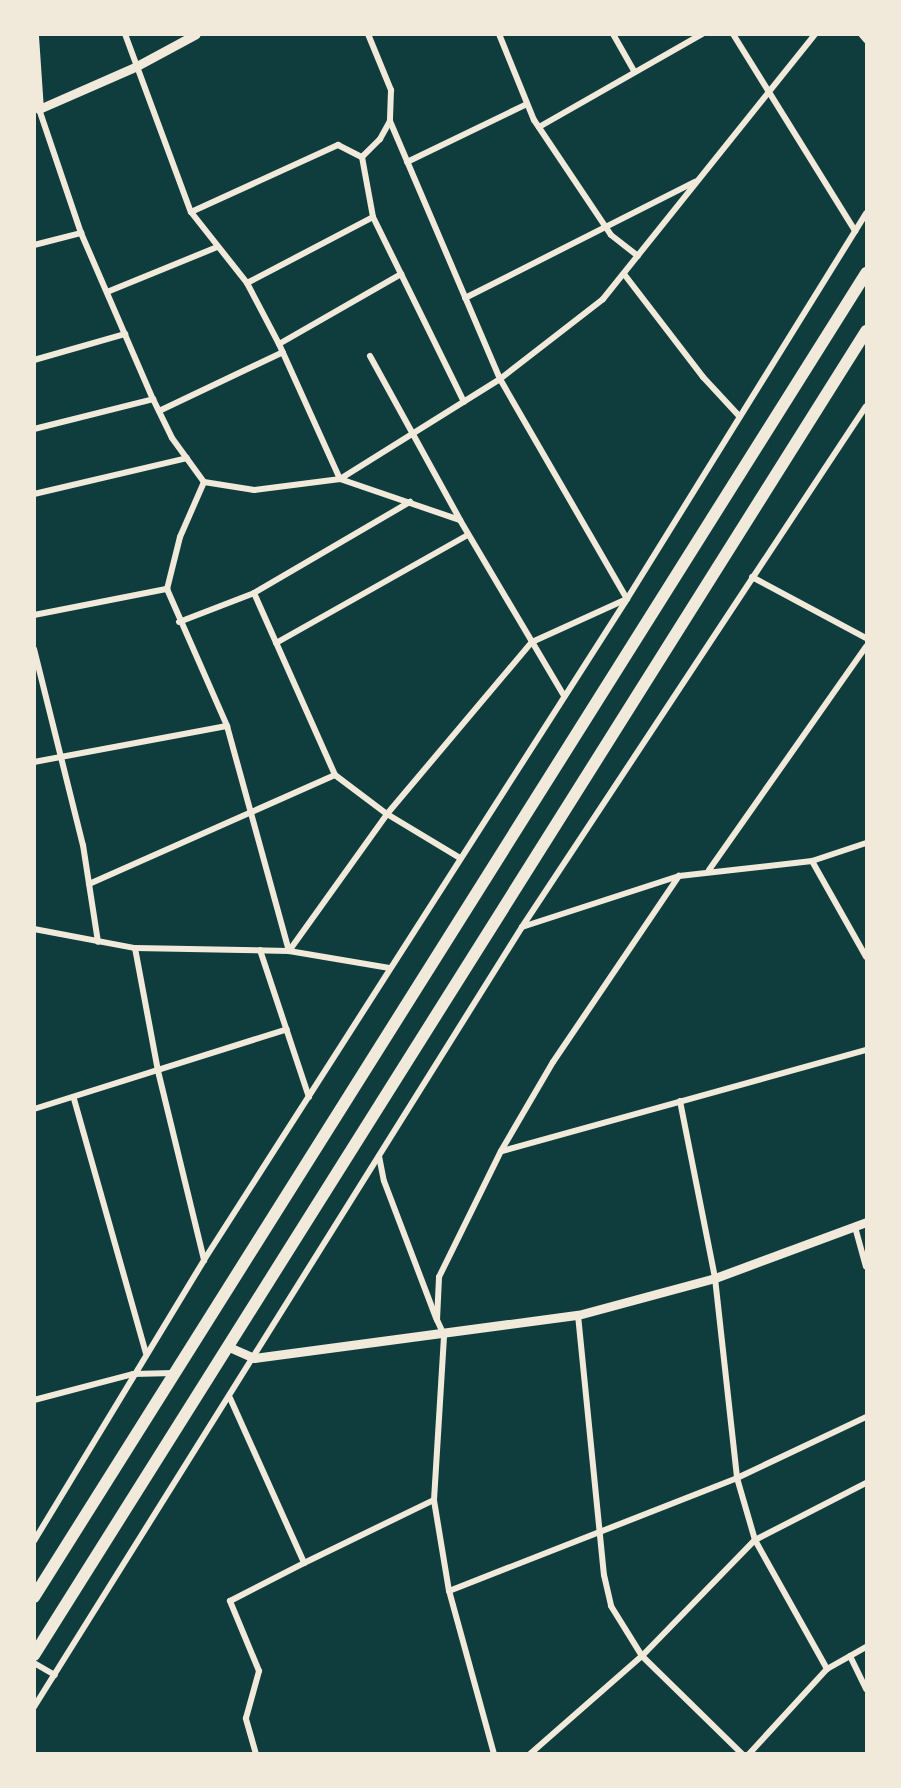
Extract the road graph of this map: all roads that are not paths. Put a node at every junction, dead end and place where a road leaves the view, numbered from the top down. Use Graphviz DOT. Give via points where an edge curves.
graph roads {
  1 [pos="125,34"];
  2 [pos="196,34"];
  3 [pos="368,34"];
  4 [pos="499,34"];
  5 [pos="613,34"];
  6 [pos="702,34"];
  7 [pos="733,34"];
  8 [pos="815,34"];
  9 [pos="861,34"];
  10 [pos="34,36"];
  11 [pos="867,40"];
  12 [pos="135,67"];
  13 [pos="634,71"];
  14 [pos="767,94"];
  15 [pos="527,104"];
  16 [pos="39,109"];
  17 [pos="390,121"];
  18 [pos="538,127"];
  19 [pos="362,157"];
  20 [pos="407,162"];
  21 [pos="698,181"];
  22 [pos="191,212"];
  23 [pos="867,213"];
  24 [pos="373,217"];
  25 [pos="605,226"];
  26 [pos="855,231"];
  27 [pos="81,233"];
  28 [pos="34,245"];
  29 [pos="217,247"];
  30 [pos="638,256"];
  31 [pos="867,273"];
  32 [pos="401,274"];
  33 [pos="624,274"];
  34 [pos="247,283"];
  35 [pos="107,292"];
  36 [pos="465,298"];
  37 [pos="867,331"];
  38 [pos="125,334"];
  39 [pos="279,344"];
  40 [pos="283,352"];
  41 [pos="370,356"];
  42 [pos="34,360"];
  43 [pos="500,379"];
  44 [pos="153,399"];
  45 [pos="464,402"];
  46 [pos="867,406"];
  47 [pos="159,411"];
  48 [pos="740,417"];
  49 [pos="34,429"];
  50 [pos="412,432"];
  51 [pos="186,458"];
  52 [pos="340,479"];
  53 [pos="204,482"];
  54 [pos="34,494"];
  55 [pos="410,502"];
  56 [pos="460,520"];
  57 [pos="468,535"];
  58 [pos="752,577"];
  59 [pos="167,589"];
  60 [pos="254,593"];
  61 [pos="627,599"];
  62 [pos="34,615"];
  63 [pos="179,622"];
  64 [pos="867,639"];
  65 [pos="532,642"];
  66 [pos="276,643"];
  67 [pos="867,647"];
  68 [pos="34,649"];
  69 [pos="564,696"];
  70 [pos="227,726"];
  71 [pos="63,757"];
  72 [pos="34,762"];
  73 [pos="335,776"];
  74 [pos="252,814"];
  75 [pos="387,814"];
  76 [pos="867,843"];
  77 [pos="460,858"];
  78 [pos="812,861"];
  79 [pos="709,870"];
  80 [pos="679,876"];
  81 [pos="89,884"];
  82 [pos="522,927"];
  83 [pos="34,929"];
  84 [pos="98,942"];
  85 [pos="135,948"];
  86 [pos="260,950"];
  87 [pos="289,951"];
  88 [pos="867,957"];
  89 [pos="390,968"];
  90 [pos="287,1029"];
  91 [pos="867,1050"];
  92 [pos="158,1071"];
  93 [pos="309,1097"];
  94 [pos="74,1099"];
  95 [pos="680,1101"];
  96 [pos="34,1109"];
  97 [pos="501,1151"];
  98 [pos="379,1155"];
  99 [pos="867,1222"];
  100 [pos="855,1227"];
  101 [pos="204,1260"];
  102 [pos="867,1267"];
  103 [pos="716,1278"];
  104 [pos="578,1315"];
  105 [pos="437,1320"];
  106 [pos="444,1335"];
  107 [pos="229,1347"];
  108 [pos="146,1353"];
  109 [pos="254,1358"];
  110 [pos="174,1373"];
  111 [pos="134,1374"];
  112 [pos="230,1398"];
  113 [pos="34,1400"];
  114 [pos="867,1417"];
  115 [pos="737,1478"];
  116 [pos="867,1483"];
  117 [pos="434,1500"];
  118 [pos="600,1529"];
  119 [pos="754,1540"];
  120 [pos="34,1541"];
  121 [pos="304,1563"];
  122 [pos="449,1591"];
  123 [pos="34,1597"];
  124 [pos="867,1647"];
  125 [pos="34,1655"];
  126 [pos="642,1656"];
  127 [pos="850,1656"];
  128 [pos="34,1663"];
  129 [pos="827,1669"];
  130 [pos="55,1676"];
  131 [pos="867,1689"];
  132 [pos="34,1707"];
  133 [pos="256,1754"];
  134 [pos="494,1754"];
  135 [pos="530,1754"];
  136 [pos="742,1754"];
  137 [pos="749,1754"];
  1 -- 12 [label="street"];
  2 -- 12 [label="street"];
  3 -- 17 [label="street" via="391,90"];
  4 -- 15 [label="street"];
  5 -- 13 [label="street"];
  6 -- 13 [label="street"];
  7 -- 14 [label="street"];
  8 -- 14 [label="street"];
  9 -- 11 [label="street"];
  10 -- 16 [label="street"];
  12 -- 16 [label="street"];
  12 -- 22 [label="street"];
  13 -- 18 [label="street"];
  14 -- 21 [label="street"];
  14 -- 26 [label="street"];
  15 -- 18 [label="street"];
  15 -- 20 [label="street"];
  16 -- 27 [label="street"];
  17 -- 19 [label="street" via="380,139"];
  17 -- 20 [label="street"];
  18 -- 25 [label="street"];
  19 -- 22 [label="street" via="338,145"];
  19 -- 24 [label="street"];
  20 -- 36 [label="street"];
  21 -- 25 [label="street"];
  21 -- 30 [label="street"];
  22 -- 29 [label="street"];
  23 -- 26 [label="street"];
  24 -- 32 [label="street"];
  24 -- 34 [label="street"];
  25 -- 30 [label="street"];
  25 -- 36 [label="street"];
  26 -- 48 [label="street"];
  27 -- 28 [label="street"];
  27 -- 35 [label="street"];
  29 -- 34 [label="street"];
  29 -- 35 [label="street"];
  30 -- 33 [label="street"];
  31 -- 110 [label="highway"];
  32 -- 39 [label="street"];
  32 -- 45 [label="street"];
  33 -- 43 [label="street" via="603,299"];
  33 -- 48 [label="street" via="703,377"];
  34 -- 39 [label="street"];
  35 -- 38 [label="street"];
  36 -- 43 [label="street"];
  37 -- 107 [label="highway"];
  38 -- 42 [label="street"];
  38 -- 44 [label="street"];
  39 -- 40 [label="street"];
  40 -- 47 [label="street"];
  40 -- 52 [label="street"];
  41 -- 50 [label="street"];
  43 -- 45 [label="street"];
  43 -- 61 [label="street"];
  44 -- 47 [label="street"];
  44 -- 49 [label="street"];
  45 -- 50 [label="street"];
  46 -- 58 [label="street"];
  47 -- 51 [label="street"];
  48 -- 61 [label="street"];
  50 -- 52 [label="street"];
  50 -- 56 [label="street"];
  51 -- 53 [label="street"];
  51 -- 54 [label="street"];
  52 -- 53 [label="street" via="254,490"];
  52 -- 55 [label="street"];
  53 -- 59 [label="street" via="180,537"];
  55 -- 56 [label="street"];
  55 -- 60 [label="street"];
  56 -- 57 [label="street"];
  57 -- 65 [label="street"];
  57 -- 66 [label="street"];
  58 -- 64 [label="street"];
  58 -- 82 [label="street"];
  59 -- 62 [label="street"];
  59 -- 63 [label="street"];
  60 -- 63 [label="street"];
  60 -- 66 [label="street"];
  61 -- 65 [label="street"];
  61 -- 69 [label="street"];
  63 -- 70 [label="street"];
  65 -- 69 [label="street"];
  65 -- 75 [label="street"];
  66 -- 73 [label="street"];
  67 -- 79 [label="street"];
  68 -- 71 [label="street"];
  69 -- 77 [label="street"];
  70 -- 71 [label="street"];
  70 -- 74 [label="street"];
  71 -- 72 [label="street"];
  71 -- 81 [label="street"];
  73 -- 74 [label="street"];
  73 -- 75 [label="street"];
  74 -- 81 [label="street"];
  74 -- 87 [label="street"];
  75 -- 77 [label="street"];
  75 -- 87 [label="street"];
  76 -- 78 [label="street"];
  77 -- 89 [label="street"];
  78 -- 79 [label="street"];
  78 -- 88 [label="street"];
  79 -- 80 [label="street"];
  80 -- 82 [label="street"];
  80 -- 97 [label="street" via="553,1062"];
  81 -- 84 [label="street"];
  82 -- 98 [label="street"];
  83 -- 84 [label="street"];
  84 -- 85 [label="street"];
  85 -- 86 [label="street"];
  85 -- 92 [label="street"];
  86 -- 87 [label="street"];
  86 -- 90 [label="street"];
  87 -- 89 [label="street"];
  89 -- 93 [label="street"];
  90 -- 92 [label="street"];
  90 -- 93 [label="street"];
  91 -- 95 [label="street"];
  92 -- 94 [label="street"];
  92 -- 101 [label="street"];
  93 -- 101 [label="street"];
  94 -- 96 [label="street"];
  94 -- 108 [label="street"];
  95 -- 97 [label="street"];
  95 -- 103 [label="street"];
  97 -- 105 [label="street" via="439,1277"];
  98 -- 105 [label="street" via="384,1180"];
  98 -- 109 [label="street"];
  99 -- 100 [label="street"];
  100 -- 102 [label="street"];
  100 -- 103 [label="street"];
  101 -- 108 [label="street"];
  103 -- 104 [label="street"];
  103 -- 115 [label="street"];
  104 -- 106 [label="street"];
  104 -- 118 [label="street"];
  105 -- 106 [label="street"];
  106 -- 109 [label="street"];
  106 -- 117 [label="street"];
  107 -- 109 [label="street"];
  107 -- 125 [label="highway"];
  108 -- 111 [label="street"];
  109 -- 112 [label="street"];
  110 -- 111 [label="street"];
  110 -- 123 [label="highway"];
  111 -- 113 [label="street"];
  111 -- 120 [label="street"];
  112 -- 121 [label="street"];
  112 -- 130 [label="street"];
  114 -- 115 [label="street"];
  115 -- 118 [label="street"];
  115 -- 119 [label="street"];
  116 -- 119 [label="street"];
  117 -- 121 [label="street"];
  117 -- 122 [label="street"];
  118 -- 122 [label="street"];
  118 -- 126 [label="street" via="611,1606"];
  119 -- 126 [label="street"];
  119 -- 129 [label="street"];
  121 -- 133 [label="street" via="230,1600 259,1671 246,1718"];
  122 -- 134 [label="street"];
  124 -- 127 [label="street"];
  126 -- 135 [label="street"];
  126 -- 136 [label="street"];
  127 -- 129 [label="street"];
  127 -- 131 [label="street"];
  128 -- 130 [label="street"];
  129 -- 137 [label="street"];
  130 -- 132 [label="street"];
}
